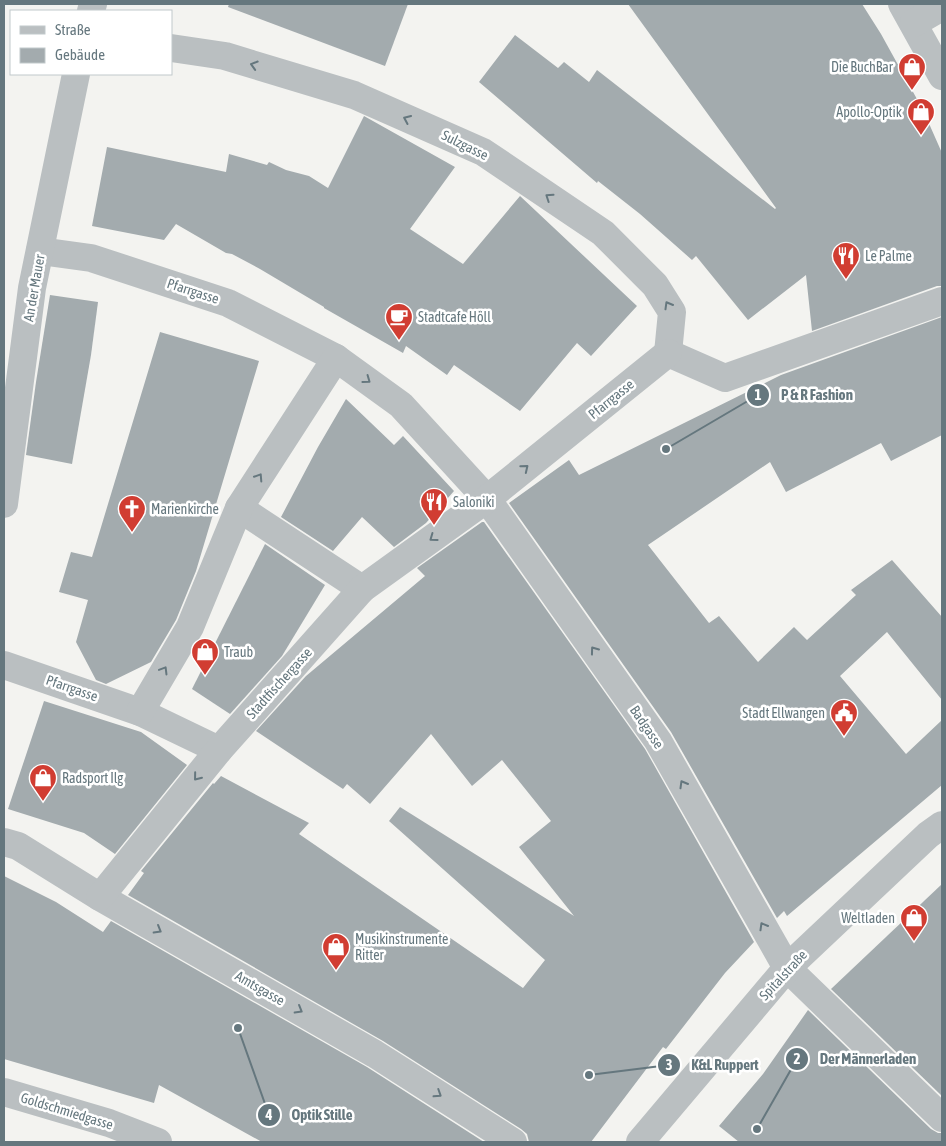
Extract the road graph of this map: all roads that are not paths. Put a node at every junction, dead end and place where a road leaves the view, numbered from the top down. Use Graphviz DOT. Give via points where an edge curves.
graph roads {
  1 [pos="942,7"];
  2 [pos="908,13"];
  3 [pos="172,48"];
  4 [pos="76,75"];
  5 [pos="942,76"];
  6 [pos="40,251"];
  7 [pos="942,301"];
  8 [pos="668,353"];
  9 [pos="336,358"];
  10 [pos="487,499"];
  11 [pos="4,504"];
  12 [pos="239,508"];
  13 [pos="362,589"];
  14 [pos="4,665"];
  15 [pos="140,712"];
  16 [pos="219,750"];
  17 [pos="942,824"];
  18 [pos="4,842"];
  19 [pos="108,901"];
  20 [pos="787,968"];
  21 [pos="4,1092"];
  22 [pos="942,1118"];
  23 [pos="650,1139"];
  24 [pos="158,1142"];
  25 [pos="512,1142"];
  1 -- 2 [label="street"];
  2 -- 5 [label="street"];
  8 -- 3 [label="street, Sulzgasse, one-way" via="672,312 655,285 603,233 483,152 354,95 225,56"];
  4 -- 6 [label="street, An der Mauer"];
  6 -- 9 [label="street, Pfarrgasse" via="91,258 228,303"];
  6 -- 11 [label="street, An der Mauer" via="32,288"];
  7 -- 8 [label="street" via="725,378"];
  10 -- 8 [label="street, Pfarrgasse, one-way"];
  9 -- 10 [label="street, Pfarrgasse, one-way" via="401,405"];
  12 -- 9 [label="street, one-way"];
  10 -- 13 [label="street, Stadtfischergasse, one-way"];
  20 -- 10 [label="street, Badgasse, one-way" via="658,741"];
  12 -- 13 [label="street"];
  15 -- 12 [label="street, one-way" via="190,627"];
  13 -- 16 [label="street, Stadtfischergasse"];
  14 -- 15 [label="street, Pfarrgasse"];
  15 -- 16 [label="street, Pfarrgasse"];
  16 -- 19 [label="street, Stadtfischergasse, one-way"];
  17 -- 20 [label="street, Spitalstraße"];
  18 -- 19 [label="street, Amtsgasse" via="18,846"];
  19 -- 25 [label="street, Amtsgasse, one-way" via="375,1054"];
  20 -- 22 [label="street, Badgasse"];
  20 -- 23 [label="street, Spitalstraße"];
  21 -- 24 [label="street, Goldschmiedgasse" via="109,1123"];
}
